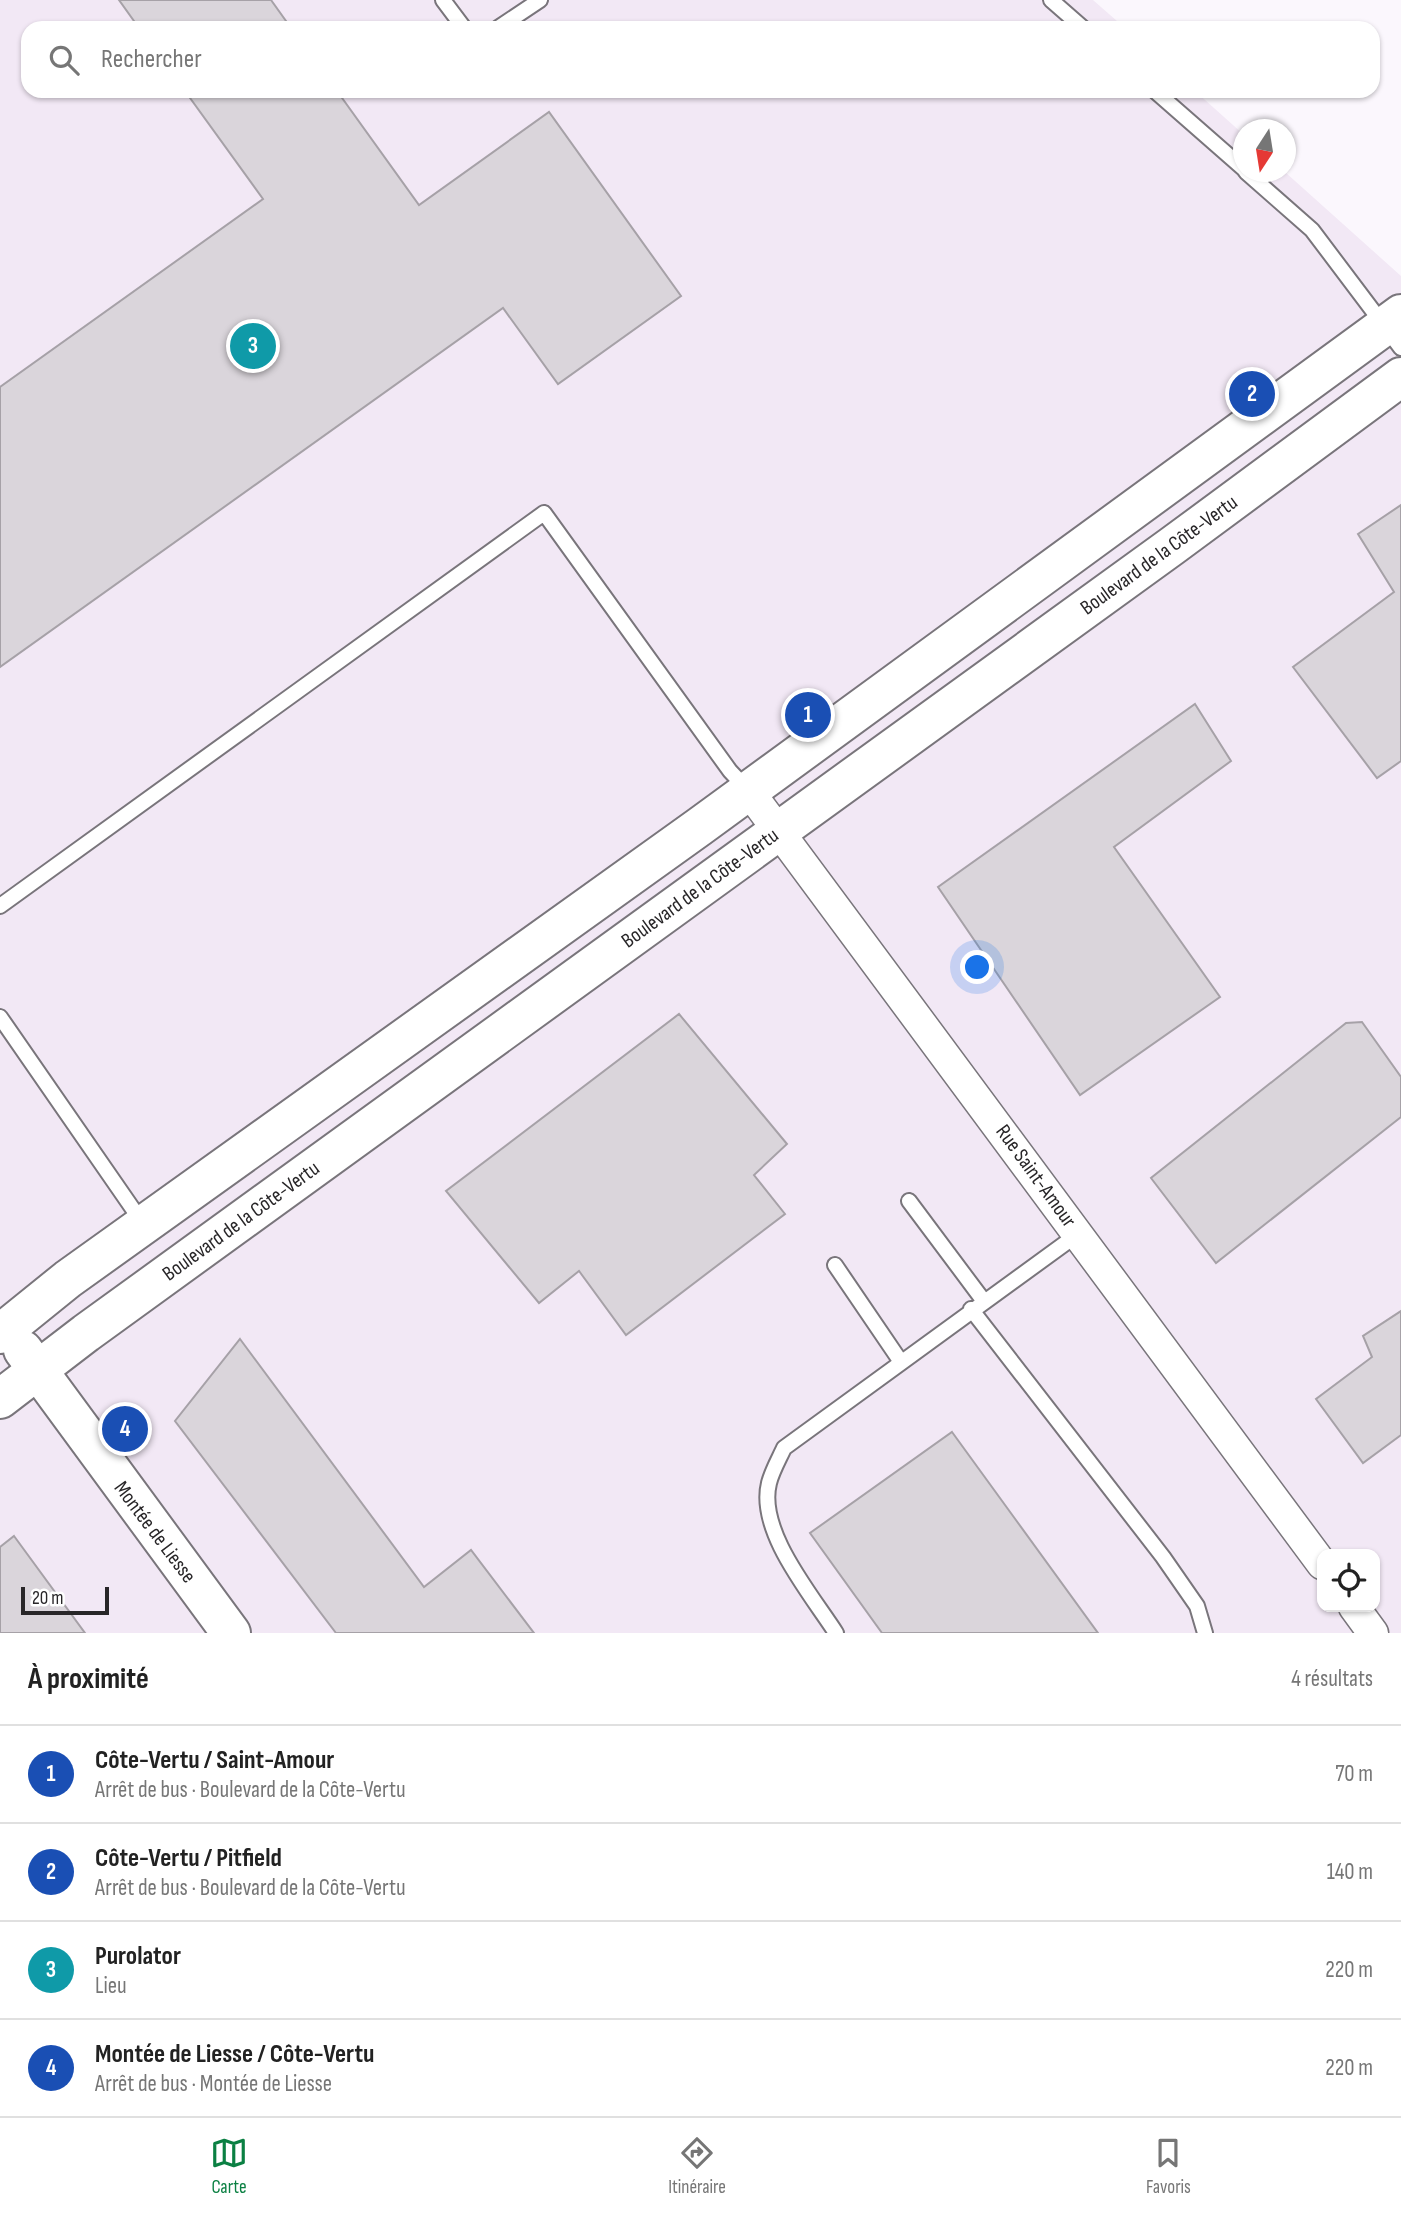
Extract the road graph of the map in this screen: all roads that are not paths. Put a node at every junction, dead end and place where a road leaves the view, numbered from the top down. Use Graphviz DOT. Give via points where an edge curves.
graph roads {
  1 [pos="443,0"];
  2 [pos="540,0"];
  3 [pos="1051,0"];
  4 [pos="459,21"];
  5 [pos="508,21"];
  6 [pos="1075,21"];
  7 [pos="1162,98"];
  8 [pos="1233,160"];
  9 [pos="1258,182"];
  10 [pos="1396,330"];
  11 [pos="1401,377"];
  12 [pos="748,790"];
  13 [pos="779,830"];
  14 [pos="0,906"];
  15 [pos="0,1017"];
  16 [pos="909,1201"];
  17 [pos="145,1226"];
  18 [pos="1079,1234"];
  19 [pos="835,1265"];
  20 [pos="977,1305"];
  21 [pos="4,1331"];
  22 [pos="901,1362"];
  23 [pos="37,1370"];
  24 [pos="0,1399"];
  25 [pos="1317,1557"];
  26 [pos="230,1633"];
  27 [pos="836,1633"];
  28 [pos="1205,1633"];
  1 -- 4 [label="lane"];
  2 -- 5 [label="lane"];
  3 -- 6 [label="lane"];
  7 -- 8 [label="lane"];
  9 -- 10 [label="lane" via="1312,230"];
  10 -- 12 [label="street"];
  11 -- 13 [label="street, Boulevard de la Côte-Vertu"];
  12 -- 13 [label="street, Rue Saint-Amour"];
  12 -- 14 [label="lane" via="544,513"];
  12 -- 17 [label="street"];
  13 -- 18 [label="street, Rue Saint-Amour"];
  13 -- 23 [label="street, Boulevard de la Côte-Vertu"];
  15 -- 17 [label="lane"];
  16 -- 20 [label="lane"];
  17 -- 21 [label="street"];
  18 -- 20 [label="lane"];
  18 -- 25 [label="street, Rue Saint-Amour"];
  19 -- 22 [label="lane"];
  20 -- 22 [label="lane"];
  20 -- 28 [label="lane" via="1163,1557 1197,1606"];
  21 -- 23 [label="street, Montée de Liesse"];
  22 -- 27 [label="lane" via="783,1448 768,1484 768,1519"];
  23 -- 24 [label="street, Boulevard de la Côte-Vertu"];
  23 -- 26 [label="street, Montée de Liesse"];
}
